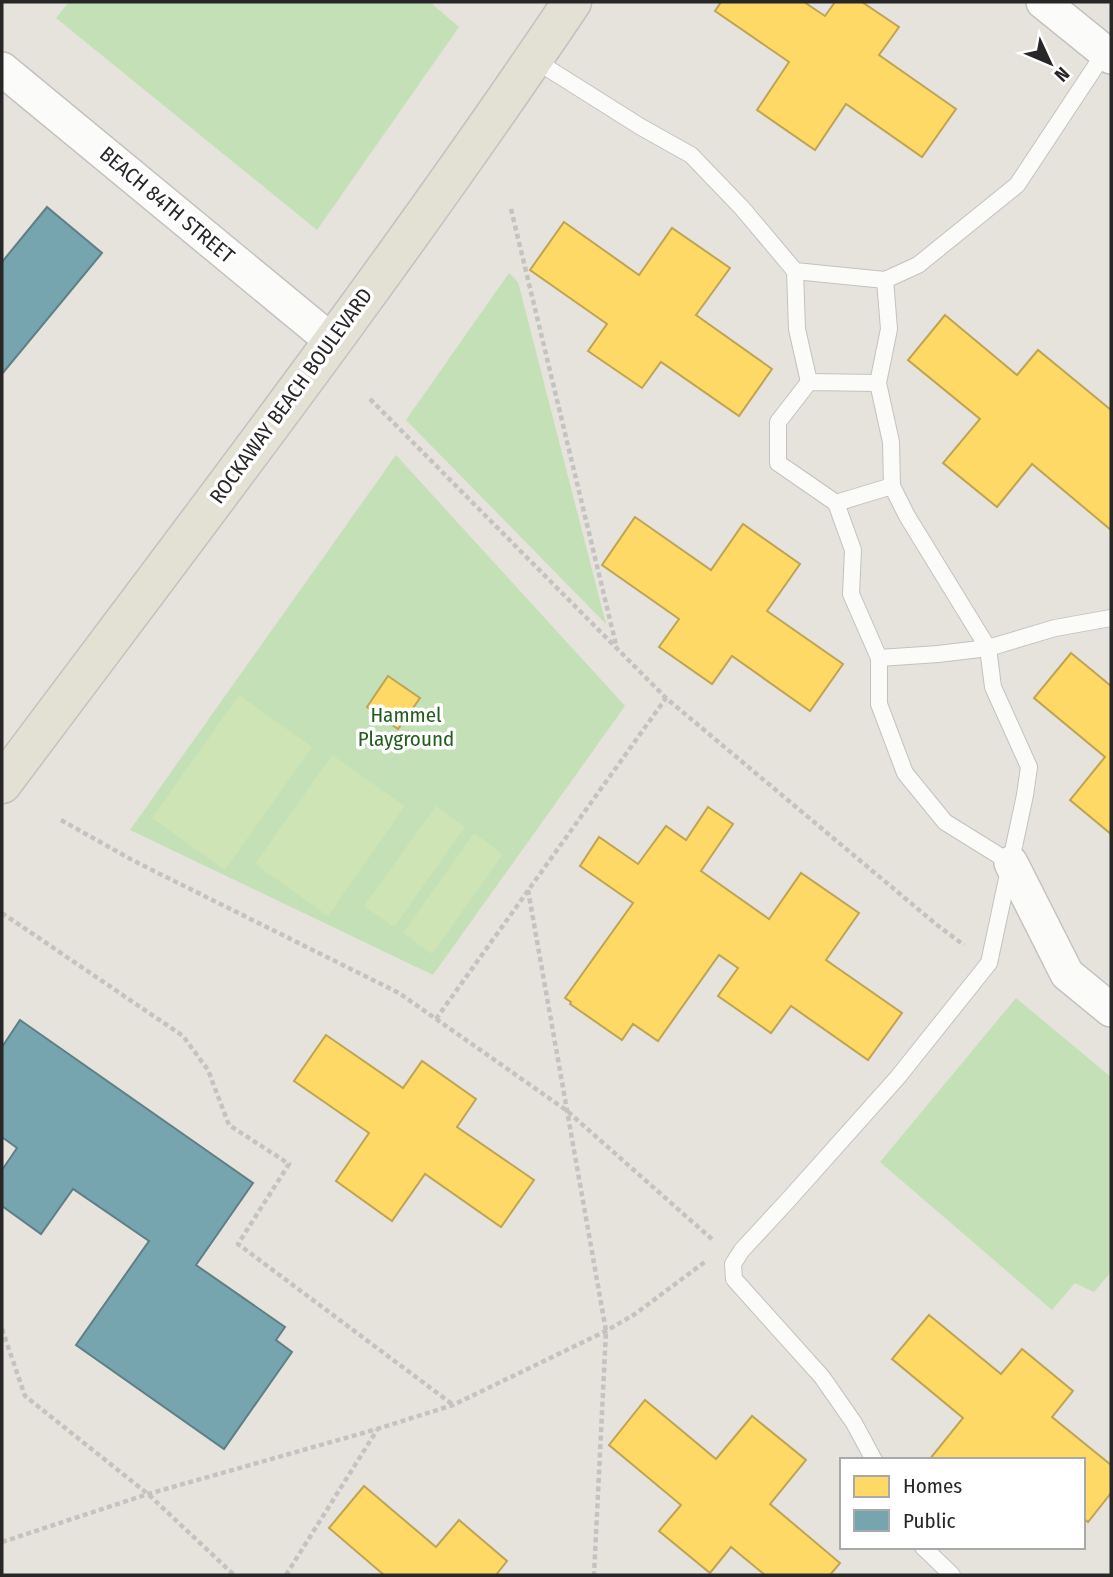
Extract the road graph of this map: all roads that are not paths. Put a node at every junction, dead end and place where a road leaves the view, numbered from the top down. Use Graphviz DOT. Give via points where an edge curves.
graph roads {
  1 [pos="572,2"];
  2 [pos="1043,2"];
  3 [pos="1108,54"];
  4 [pos="533,59"];
  5 [pos="2,69"];
  6 [pos="795,271"];
  7 [pos="885,281"];
  8 [pos="333,342"];
  9 [pos="809,382"];
  10 [pos="878,383"];
  11 [pos="892,486"];
  12 [pos="836,503"];
  13 [pos="1111,618"];
  14 [pos="988,648"];
  15 [pos="879,658"];
  16 [pos="2,784"];
  17 [pos="1011,863"];
  18 [pos="1111,1010"];
  19 [pos="873,1458"];
  20 [pos="925,1549"];
  21 [pos="952,1575"];
  1 -- 4 [label="main road, ROCKAWAY BEACH BOULEVARD"];
  2 -- 3 [label="street"];
  3 -- 7 [label="lane" via="1017,185 918,265"];
  4 -- 6 [label="lane" via="691,155"];
  4 -- 8 [label="main road, ROCKAWAY BEACH BOULEVARD"];
  5 -- 8 [label="street, BEACH 84TH STREET"];
  6 -- 7 [label="lane"];
  6 -- 9 [label="lane" via="797,329"];
  7 -- 10 [label="lane" via="889,329"];
  8 -- 16 [label="main road, ROCKAWAY BEACH BOULEVARD"];
  9 -- 10 [label="lane"];
  9 -- 12 [label="lane" via="778,422 779,463"];
  10 -- 11 [label="lane" via="891,442"];
  11 -- 12 [label="lane"];
  11 -- 14 [label="lane"];
  12 -- 15 [label="lane" via="853,550 851,594"];
  13 -- 14 [label="lane" via="1055,628"];
  14 -- 15 [label="lane"];
  14 -- 17 [label="lane" via="993,687 1029,767"];
  15 -- 17 [label="lane" via="879,704 905,774 945,822"];
  17 -- 18 [label="street" via="1067,974"];
  17 -- 19 [label="lane" via="989,963 898,1077 733,1264 734,1279 822,1377"];
  20 -- 21 [label="lane"];
}
